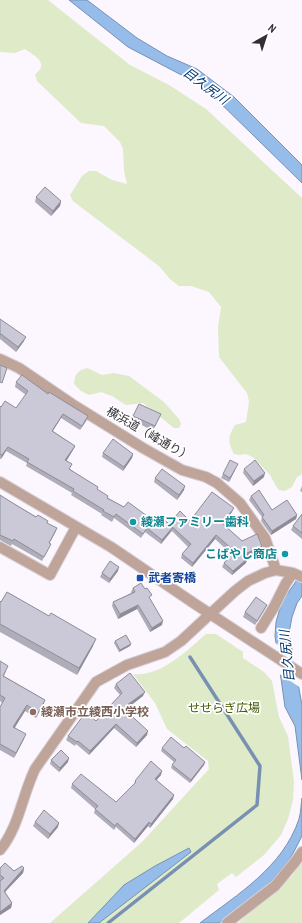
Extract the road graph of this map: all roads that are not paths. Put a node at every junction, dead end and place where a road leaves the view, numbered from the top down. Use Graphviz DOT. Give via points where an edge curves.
graph roads {
  1 [pos="0,359"];
  2 [pos="0,482"];
  3 [pos="76,527"];
  4 [pos="0,547"];
  5 [pos="276,570"];
  6 [pos="297,575"];
  7 [pos="210,614"];
  8 [pos="261,628"];
  9 [pos="302,674"];
  10 [pos="0,850"];
  11 [pos="302,852"];
  12 [pos="227,923"];
  1 -- 5 [label="street, 横浜道（峰通り）" via="19,368 142,448 182,470 217,483 240,503 264,538"];
  2 -- 3 [label="street"];
  3 -- 4 [label="street" via="50,574"];
  3 -- 7 [label="street" via="112,547"];
  5 -- 6 [label="street"];
  5 -- 7 [label="street" via="248,581"];
  6 -- 8 [label="street" via="286,582"];
  7 -- 9 [label="street"];
  7 -- 10 [label="street" via="165,652 127,665 96,682 35,769 19,816"];
  11 -- 12 [label="street" via="275,886"];
}
